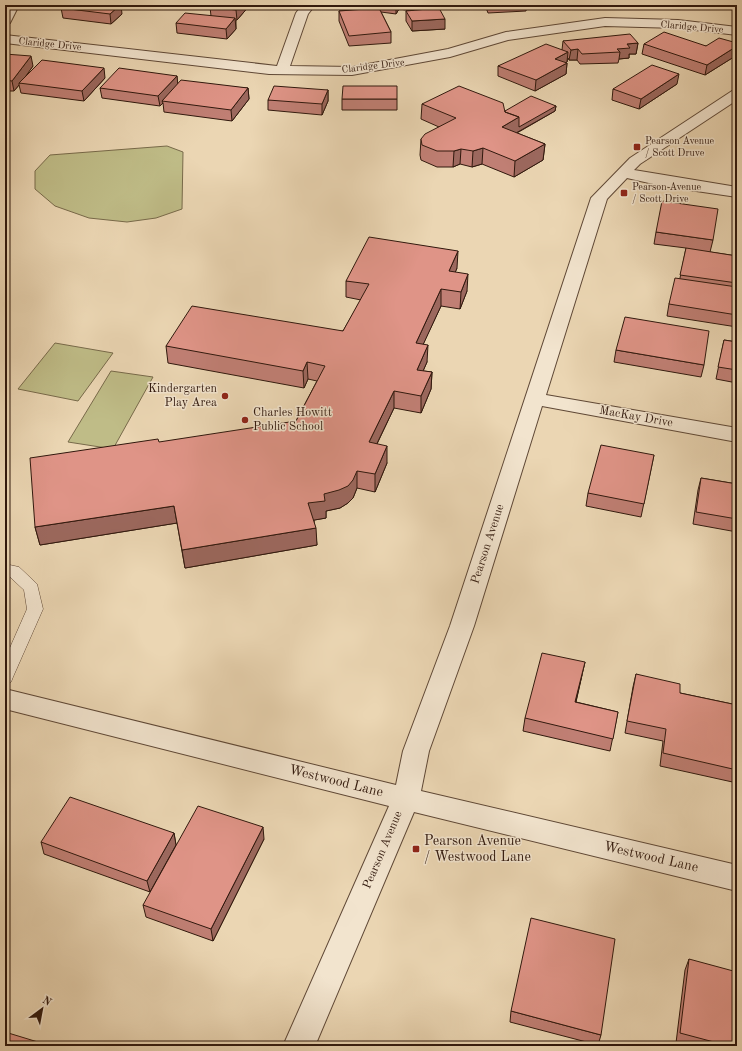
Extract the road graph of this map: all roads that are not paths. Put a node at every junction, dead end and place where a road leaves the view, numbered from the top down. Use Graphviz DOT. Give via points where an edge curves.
graph roads {
  1 [pos="13,5"];
  2 [pos="309,5"];
  3 [pos="5,20"];
  4 [pos="737,31"];
  5 [pos="5,39"];
  6 [pos="282,70"];
  7 [pos="737,94"];
  8 [pos="624,173"];
  9 [pos="737,192"];
  10 [pos="535,399"];
  11 [pos="737,435"];
  12 [pos="5,570"];
  13 [pos="5,677"];
  14 [pos="5,699"];
  15 [pos="406,799"];
  16 [pos="737,878"];
  17 [pos="299,1046"];
  1 -- 3 [label="street"];
  2 -- 6 [label="street" via="302,13"];
  4 -- 6 [label="street, Claridge Drive" via="678,24 605,22 506,36 443,55 352,71"];
  5 -- 6 [label="street, Claridge Drive"];
  7 -- 8 [label="street, Pearson Avenue" via="635,161"];
  8 -- 9 [label="street"];
  8 -- 10 [label="street, Pearson Avenue" via="599,198"];
  10 -- 11 [label="street, MacKay Drive"];
  10 -- 15 [label="street, Pearson Avenue" via="462,626 416,751"];
  12 -- 13 [label="lane" via="13,571 31,588 35,610"];
  14 -- 15 [label="street, Westwood Lane"];
  15 -- 16 [label="street, Westwood Lane"];
  15 -- 17 [label="street, Pearson Avenue"];
}
